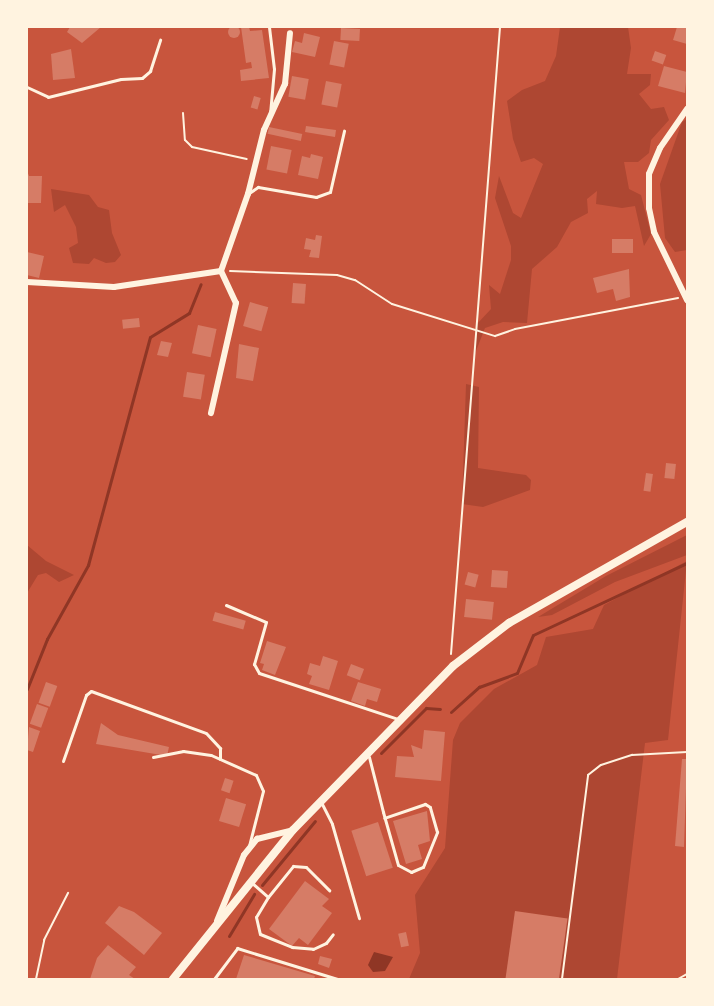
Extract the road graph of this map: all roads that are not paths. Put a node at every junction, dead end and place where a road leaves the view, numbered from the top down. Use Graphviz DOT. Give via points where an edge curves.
graph roads {
  1 [pos="269,27"];
  2 [pos="290,33"];
  3 [pos="160,40"];
  4 [pos="27,87"];
  5 [pos="687,109"];
  6 [pos="270,116"];
  7 [pos="344,131"];
  8 [pos="248,194"];
  9 [pos="221,271"];
  10 [pos="27,282"];
  11 [pos="686,298"];
  12 [pos="211,413"];
  13 [pos="687,522"];
  14 [pos="226,605"];
  15 [pos="400,719"];
  16 [pos="368,752"];
  17 [pos="153,758"];
  18 [pos="220,759"];
  19 [pos="63,761"];
  20 [pos="320,800"];
  21 [pos="384,818"];
  22 [pos="293,830"];
  23 [pos="248,851"];
  24 [pos="250,882"];
  25 [pos="330,890"];
  26 [pos="268,897"];
  27 [pos="359,918"];
  28 [pos="216,925"];
  29 [pos="333,934"];
  30 [pos="174,979"];
  31 [pos="214,979"];
  32 [pos="337,979"];
  1 -- 6 [label="lane" via="274,69"];
  2 -- 6 [label="street" via="285,84"];
  3 -- 4 [label="lane" via="150,71 142,78 48,97"];
  5 -- 11 [label="street" via="660,148 649,174 654,232"];
  6 -- 8 [label="street"];
  7 -- 8 [label="lane" via="330,192 316,197 258,187"];
  8 -- 9 [label="street"];
  9 -- 10 [label="street" via="114,287"];
  9 -- 12 [label="street" via="236,303"];
  13 -- 15 [label="main road" via="509,623 453,666"];
  14 -- 15 [label="lane" via="266,621 254,664 259,673"];
  15 -- 16 [label="main road"];
  16 -- 20 [label="main road"];
  16 -- 21 [label="lane"];
  17 -- 18 [label="lane" via="183,751"];
  18 -- 19 [label="lane" via="220,748 206,732 91,691 86,695"];
  18 -- 23 [label="lane" via="256,775 261,782 263,791"];
  20 -- 22 [label="main road"];
  20 -- 27 [label="lane" via="332,824"];
  21 -- 21 [label="lane" via="398,865 411,872 423,867 436,832 430,807 425,804"];
  22 -- 23 [label="street" via="257,839"];
  22 -- 24 [label="main road"];
  23 -- 28 [label="street"];
  24 -- 26 [label="lane"];
  24 -- 28 [label="main road"];
  25 -- 26 [label="lane" via="306,867 294,866"];
  26 -- 29 [label="lane" via="256,917 260,934 292,947 313,949"];
  28 -- 30 [label="main road"];
  31 -- 32 [label="lane" via="237,948"];
}
